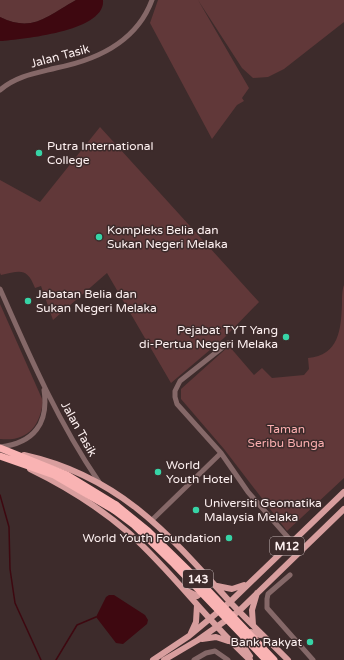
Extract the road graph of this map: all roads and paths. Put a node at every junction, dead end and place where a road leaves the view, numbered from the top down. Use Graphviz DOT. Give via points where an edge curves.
graph roads {
  1 [pos="152,0"];
  2 [pos="0,90"];
  3 [pos="0,289"];
  4 [pos="228,343"];
  5 [pos="43,385"];
  6 [pos="0,447"];
  7 [pos="221,453"];
  8 [pos="0,456"];
  9 [pos="15,457"];
  10 [pos="99,482"];
  11 [pos="344,492"];
  12 [pos="115,508"];
  13 [pos="344,509"];
  14 [pos="152,520"];
  15 [pos="292,542"];
  16 [pos="198,566"];
  17 [pos="290,575"];
  18 [pos="248,583"];
  19 [pos="217,586"];
  20 [pos="180,587"];
  21 [pos="258,592"];
  22 [pos="230,602"];
  23 [pos="197,605"];
  24 [pos="239,611"];
  25 [pos="209,619"];
  26 [pos="253,625"];
  27 [pos="216,627"];
  28 [pos="189,636"];
  29 [pos="198,640"];
  30 [pos="230,642"];
  31 [pos="275,646"];
  32 [pos="153,660"];
  33 [pos="164,660"];
  34 [pos="194,660"];
  35 [pos="228,660"];
  36 [pos="252,660"];
  37 [pos="266,660"];
  38 [pos="274,660"];
  39 [pos="288,660"];
  40 [pos="313,660"];
  1 -- 2 [label="street, Jalan Tasik" via="134,30 106,52 70,65 18,78"];
  3 -- 5 [label="street, Jalan Tasik"];
  4 -- 7 [label="street" via="180,381 174,397 182,410"];
  5 -- 6 [label="street, Jalan Tasik" via="46,400 40,426 21,442"];
  5 -- 10 [label="street, Jalan Tasik"];
  6 -- 9 [label="highway, 143"];
  7 -- 14 [label="street"];
  7 -- 15 [label="street" via="248,492"];
  8 -- 9 [label="highway, 143"];
  9 -- 10 [label="main road" via="51,462"];
  9 -- 12 [label="highway, 143"];
  9 -- 20 [label="main road" via="69,490 122,528"];
  10 -- 14 [label="main road"];
  11 -- 15 [label="main road, M12"];
  12 -- 37 [label="highway, 143, bridge" via="174,564"];
  12 -- 38 [label="highway, 143, bridge" via="148,531"];
  13 -- 21 [label="main road, M12"];
  14 -- 16 [label="main road"];
  15 -- 18 [label="main road, M12"];
  16 -- 19 [label="main road"];
  16 -- 20 [label="main road" via="206,583 204,591 197,596"];
  17 -- 40 [label="street" via="268,594 267,608"];
  18 -- 19 [label="main road" via="232,589"];
  18 -- 22 [label="main road, M12"];
  19 -- 22 [label="main road"];
  20 -- 23 [label="main road"];
  21 -- 24 [label="main road, M12"];
  21 -- 26 [label="main road" via="252,610"];
  22 -- 24 [label="main road"];
  22 -- 25 [label="main road, M12"];
  23 -- 25 [label="main road"];
  23 -- 28 [label="main road" via="196,622"];
  24 -- 26 [label="main road"];
  24 -- 27 [label="main road, M12"];
  25 -- 27 [label="main road"];
  25 -- 28 [label="main road, M12"];
  26 -- 31 [label="main road"];
  27 -- 29 [label="main road, M12"];
  27 -- 30 [label="main road"];
  28 -- 32 [label="main road, M12"];
  29 -- 30 [label="main road" via="216,637"];
  29 -- 33 [label="main road, M12"];
  30 -- 36 [label="main road"];
  31 -- 36 [label="main road" via="256,632 245,635 243,647"];
  31 -- 39 [label="main road"];
  34 -- 35 [label="street" via="206,652 215,651"];
}
